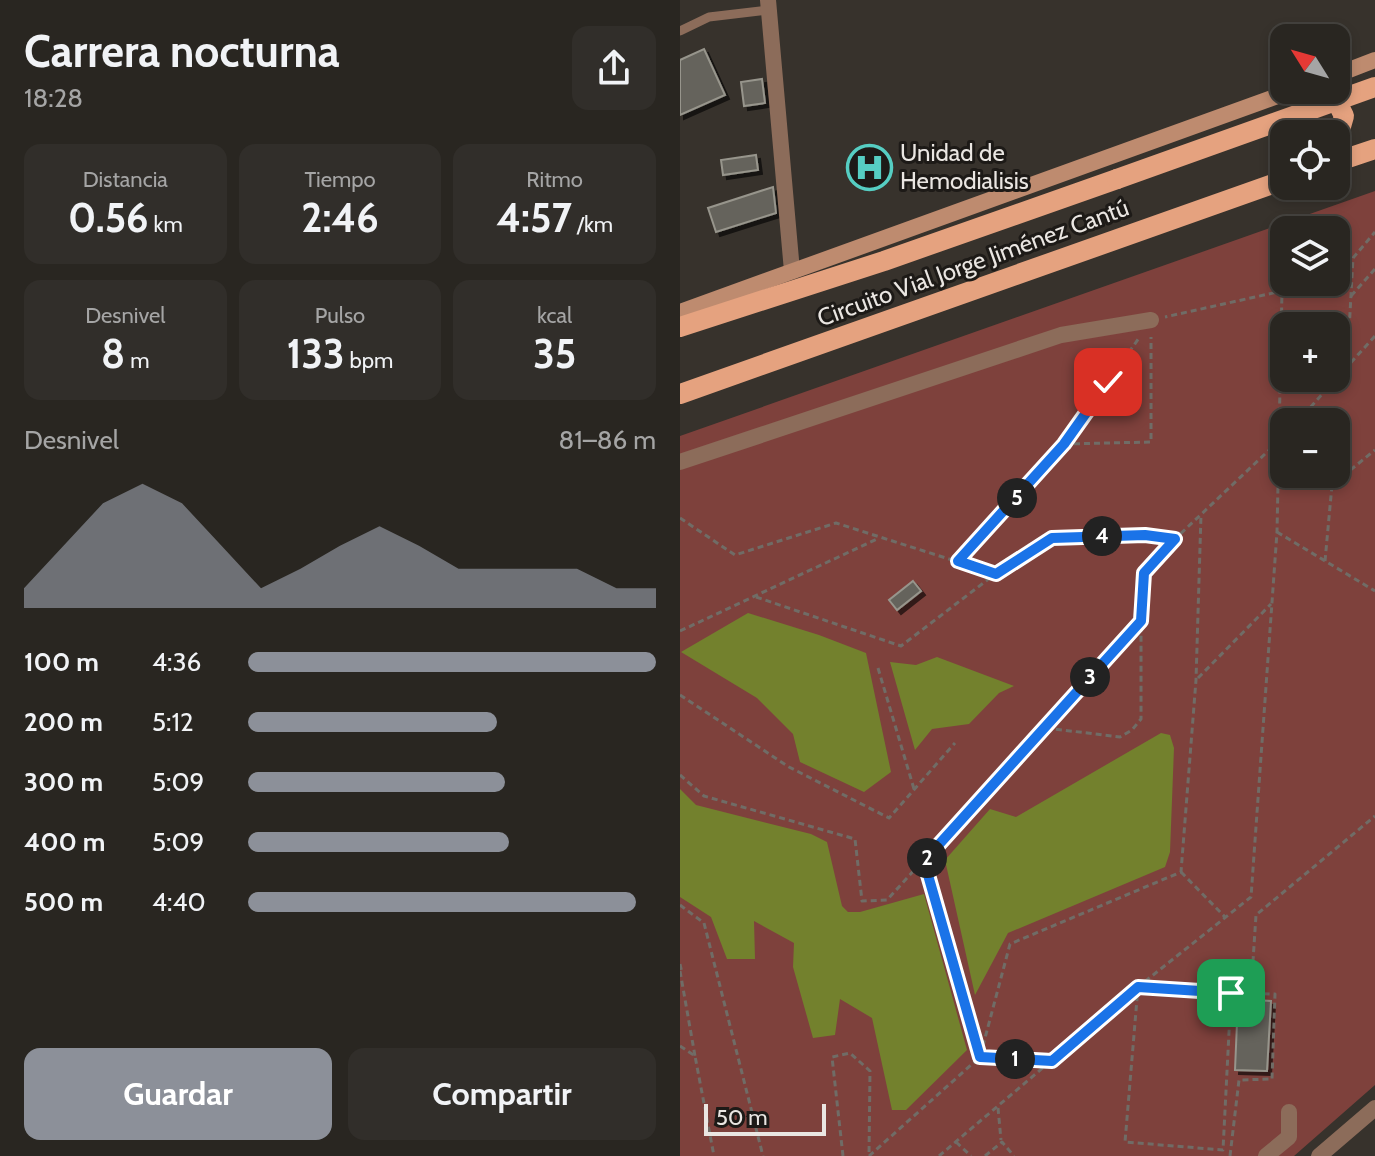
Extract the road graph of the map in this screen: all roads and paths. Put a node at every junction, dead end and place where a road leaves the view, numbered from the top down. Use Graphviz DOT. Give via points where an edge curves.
graph roads {
  1 [pos="769,5"];
  2 [pos="680,31"];
  3 [pos="1375,60"];
  4 [pos="1350,70"];
  5 [pos="1375,87"];
  6 [pos="1270,99"];
  7 [pos="1375,149"];
  8 [pos="1350,157"];
  9 [pos="1270,185"];
  10 [pos="1375,232"];
  11 [pos="1375,269"];
  12 [pos="792,271"];
  13 [pos="1351,296"];
  14 [pos="680,312"];
  15 [pos="1350,314"];
  16 [pos="1151,320"];
  17 [pos="680,327"];
  18 [pos="1375,336"];
  19 [pos="1350,365"];
  20 [pos="1325,392"];
  21 [pos="680,394"];
  22 [pos="1282,408"];
  23 [pos="1310,408"];
  24 [pos="1064,444"];
  25 [pos="1270,449"];
  26 [pos="1375,450"];
  27 [pos="680,462"];
  28 [pos="1279,488"];
  29 [pos="1201,514"];
  30 [pos="680,518"];
  31 [pos="1277,532"];
  32 [pos="880,537"];
  33 [pos="1175,539"];
  34 [pos="958,561"];
  35 [pos="1325,561"];
  36 [pos="996,574"];
  37 [pos="1375,591"];
  38 [pos="756,597"];
  39 [pos="1271,604"];
  40 [pos="1141,621"];
  41 [pos="680,631"];
  42 [pos="878,668"];
  43 [pos="1196,680"];
  44 [pos="680,695"];
  45 [pos="1044,728"];
  46 [pos="955,743"];
  47 [pos="680,775"];
  48 [pos="914,789"];
  49 [pos="1375,816"];
  50 [pos="924,861"];
  51 [pos="1181,872"];
  52 [pos="680,905"];
  53 [pos="1225,917"];
  54 [pos="680,964"];
  55 [pos="681,972"];
  56 [pos="1138,987"];
  57 [pos="1231,993"];
  58 [pos="1251,993"];
  59 [pos="680,1046"];
  60 [pos="695,1056"];
  61 [pos="980,1057"];
  62 [pos="1052,1061"];
  63 [pos="998,1108"];
  64 [pos="1375,1108"];
  65 [pos="1289,1112"];
  66 [pos="956,1142"];
  67 [pos="1002,1142"];
  68 [pos="714,1156"];
  69 [pos="763,1156"];
  70 [pos="843,1156"];
  71 [pos="939,1156"];
  72 [pos="971,1156"];
  73 [pos="985,1156"];
  74 [pos="1014,1156"];
  75 [pos="1230,1156"];
  76 [pos="1266,1156"];
  77 [pos="1319,1156"];
  1 -- 2 [label="lane" via="709,17"];
  1 -- 12 [label="street"];
  3 -- 4 [label="street"];
  5 -- 17 [label="main road, Circuito Vial Jorge Jiménez Cantú, bridge" via="884,261"];
  6 -- 12 [label="street"];
  7 -- 8 [label="main road"];
  9 -- 21 [label="main road, Circuito Vial Jorge Jiménez Cantú"];
  10 -- 13 [label="path" via="1353,258"];
  11 -- 13 [label="path"];
  12 -- 14 [label="street"];
  13 -- 15 [label="path"];
  16 -- 22 [label="path" via="1282,291"];
  16 -- 24 [label="path"];
  16 -- 24 [label="path" via="1151,442"];
  16 -- 27 [label="street" via="1061,335"];
  18 -- 19 [label="path"];
  20 -- 23 [label="path"];
  24 -- 34 [label="path"];
  25 -- 29 [label="path"];
  26 -- 35 [label="path" via="1332,485"];
  28 -- 31 [label="path"];
  29 -- 33 [label="path"];
  29 -- 43 [label="path"];
  30 -- 32 [label="path" via="735,555 836,523"];
  31 -- 35 [label="path"];
  31 -- 39 [label="path"];
  32 -- 34 [label="path"];
  32 -- 38 [label="path"];
  33 -- 36 [label="path" via="1052,538"];
  33 -- 40 [label="path" via="1144,573"];
  34 -- 36 [label="path"];
  35 -- 37 [label="path"];
  36 -- 38 [label="path" via="901,646"];
  38 -- 41 [label="path"];
  39 -- 43 [label="path"];
  39 -- 53 [label="path" via="1251,897"];
  40 -- 45 [label="path"];
  40 -- 45 [label="path" via="1141,719 1132,730 1120,737"];
  42 -- 48 [label="path"];
  43 -- 51 [label="path"];
  44 -- 48 [label="path" via="789,767 889,818"];
  45 -- 50 [label="path"];
  46 -- 48 [label="path"];
  47 -- 50 [label="path" via="704,796 855,839 862,901 887,900"];
  49 -- 58 [label="path" via="1256,915"];
  50 -- 61 [label="path"];
  51 -- 53 [label="path"];
  51 -- 61 [label="path" via="1010,944"];
  52 -- 69 [label="path" via="704,923"];
  53 -- 56 [label="path"];
  54 -- 55 [label="path"];
  55 -- 60 [label="path"];
  56 -- 57 [label="path"];
  56 -- 57 [label="path" via="1125,1142 1223,1150"];
  56 -- 62 [label="path"];
  57 -- 58 [label="path"];
  58 -- 75 [label="path" via="1275,994 1272,1079 1239,1080"];
  59 -- 60 [label="path"];
  60 -- 68 [label="path"];
  61 -- 62 [label="path"];
  61 -- 70 [label="path" via="869,1156 870,1071 850,1053 832,1057"];
  62 -- 63 [label="path"];
  63 -- 66 [label="path"];
  63 -- 67 [label="path"];
  64 -- 77 [label="street"];
  65 -- 76 [label="street" via="1289,1137"];
  66 -- 71 [label="path"];
  66 -- 72 [label="path"];
  67 -- 73 [label="path"];
  67 -- 74 [label="path"];
}
